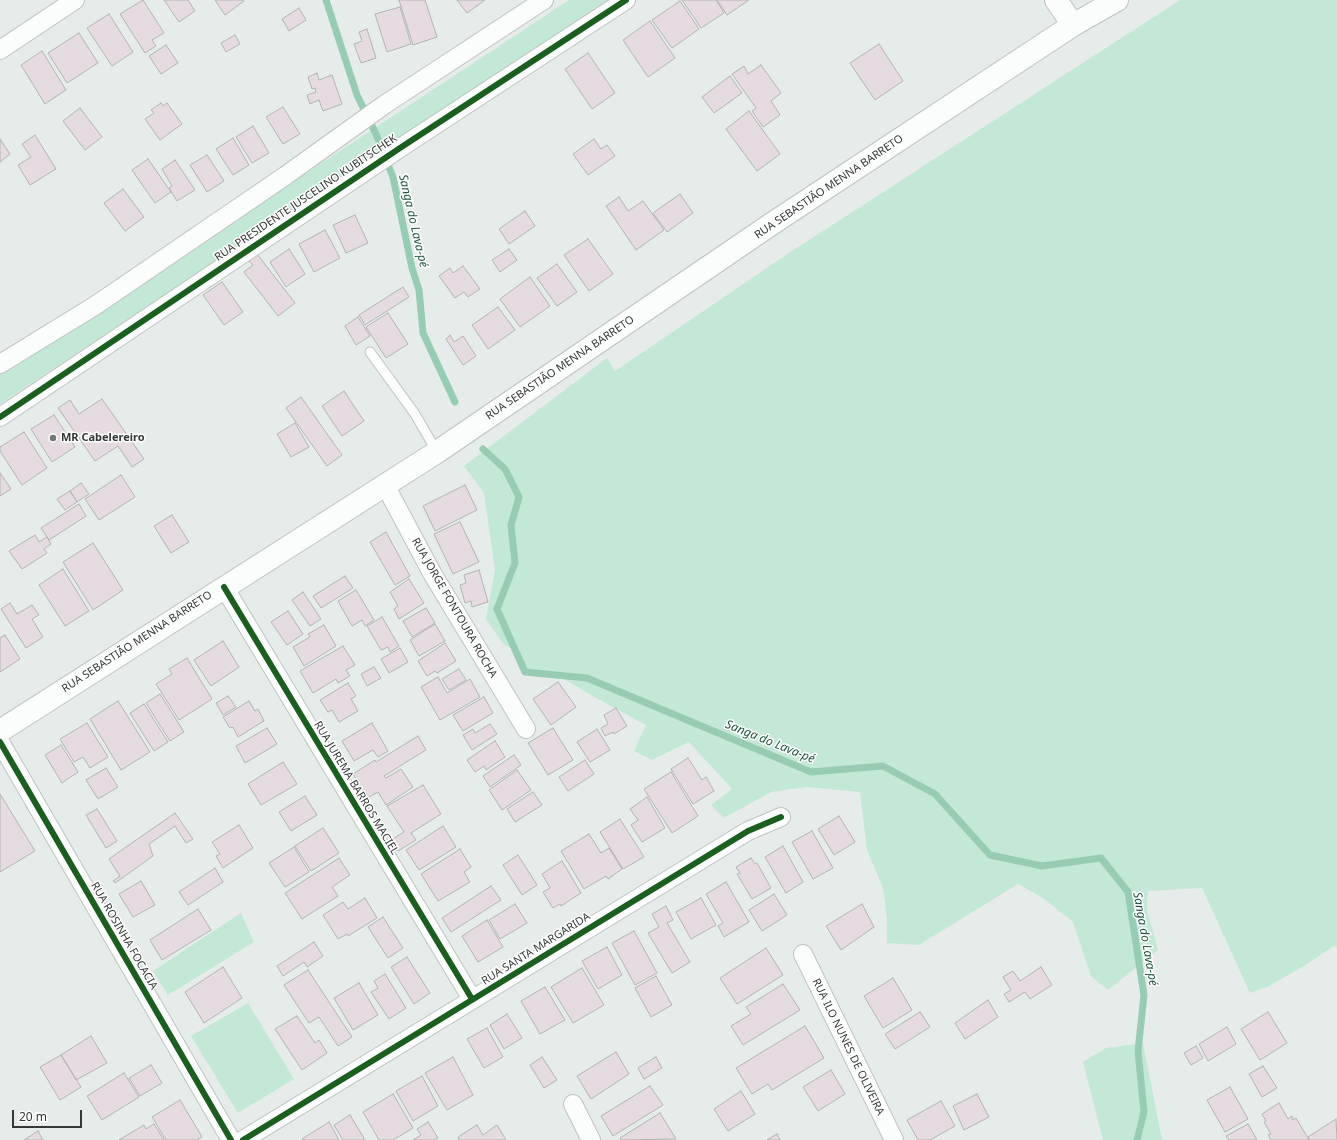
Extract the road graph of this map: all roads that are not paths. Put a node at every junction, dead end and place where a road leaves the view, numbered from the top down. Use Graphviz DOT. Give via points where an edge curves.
graph roads {
  1 [pos="76,0"];
  2 [pos="544,0"];
  3 [pos="626,0"];
  4 [pos="1056,0"];
  5 [pos="1117,0"];
  6 [pos="1073,25"];
  7 [pos="0,50"];
  8 [pos="370,352"];
  9 [pos="0,364"];
  10 [pos="0,417"];
  11 [pos="437,452"];
  12 [pos="384,485"];
  13 [pos="224,587"];
  14 [pos="526,729"];
  15 [pos="0,731"];
  16 [pos="0,742"];
  17 [pos="781,817"];
  18 [pos="803,954"];
  19 [pos="472,1000"];
  20 [pos="573,1104"];
  21 [pos="231,1140"];
  22 [pos="243,1140"];
  23 [pos="591,1140"];
  24 [pos="894,1140"];
  1 -- 7 [label="street"];
  2 -- 9 [label="street" via="384,105 96,305"];
  3 -- 10 [label="street, RUA PRESIDENTE JUSCELINO KUBITSCHEK" via="400,148"];
  4 -- 6 [label="main road"];
  5 -- 6 [label="main road, RUA SEBASTIÃO MENNA BARRETO"];
  6 -- 11 [label="main road, RUA SEBASTIÃO MENNA BARRETO" via="767,228"];
  8 -- 11 [label="lane" via="415,414"];
  11 -- 12 [label="main road, RUA SEBASTIÃO MENNA BARRETO"];
  12 -- 13 [label="main road, RUA SEBASTIÃO MENNA BARRETO"];
  12 -- 14 [label="street, RUA JORGE FONTOURA ROCHA" via="432,573"];
  13 -- 15 [label="main road, RUA SEBASTIÃO MENNA BARRETO"];
  13 -- 19 [label="street, RUA JUREMA BARROS MACIEL"];
  16 -- 21 [label="street, RUA ROSINHA FOCACIA"];
  17 -- 19 [label="street, RUA SANTA MARGARIDA" via="748,831"];
  18 -- 24 [label="street, RUA ILO NUNES DE OLIVEIRA"];
  19 -- 22 [label="street, RUA SANTA MARGARIDA"];
  20 -- 23 [label="street"];
}
